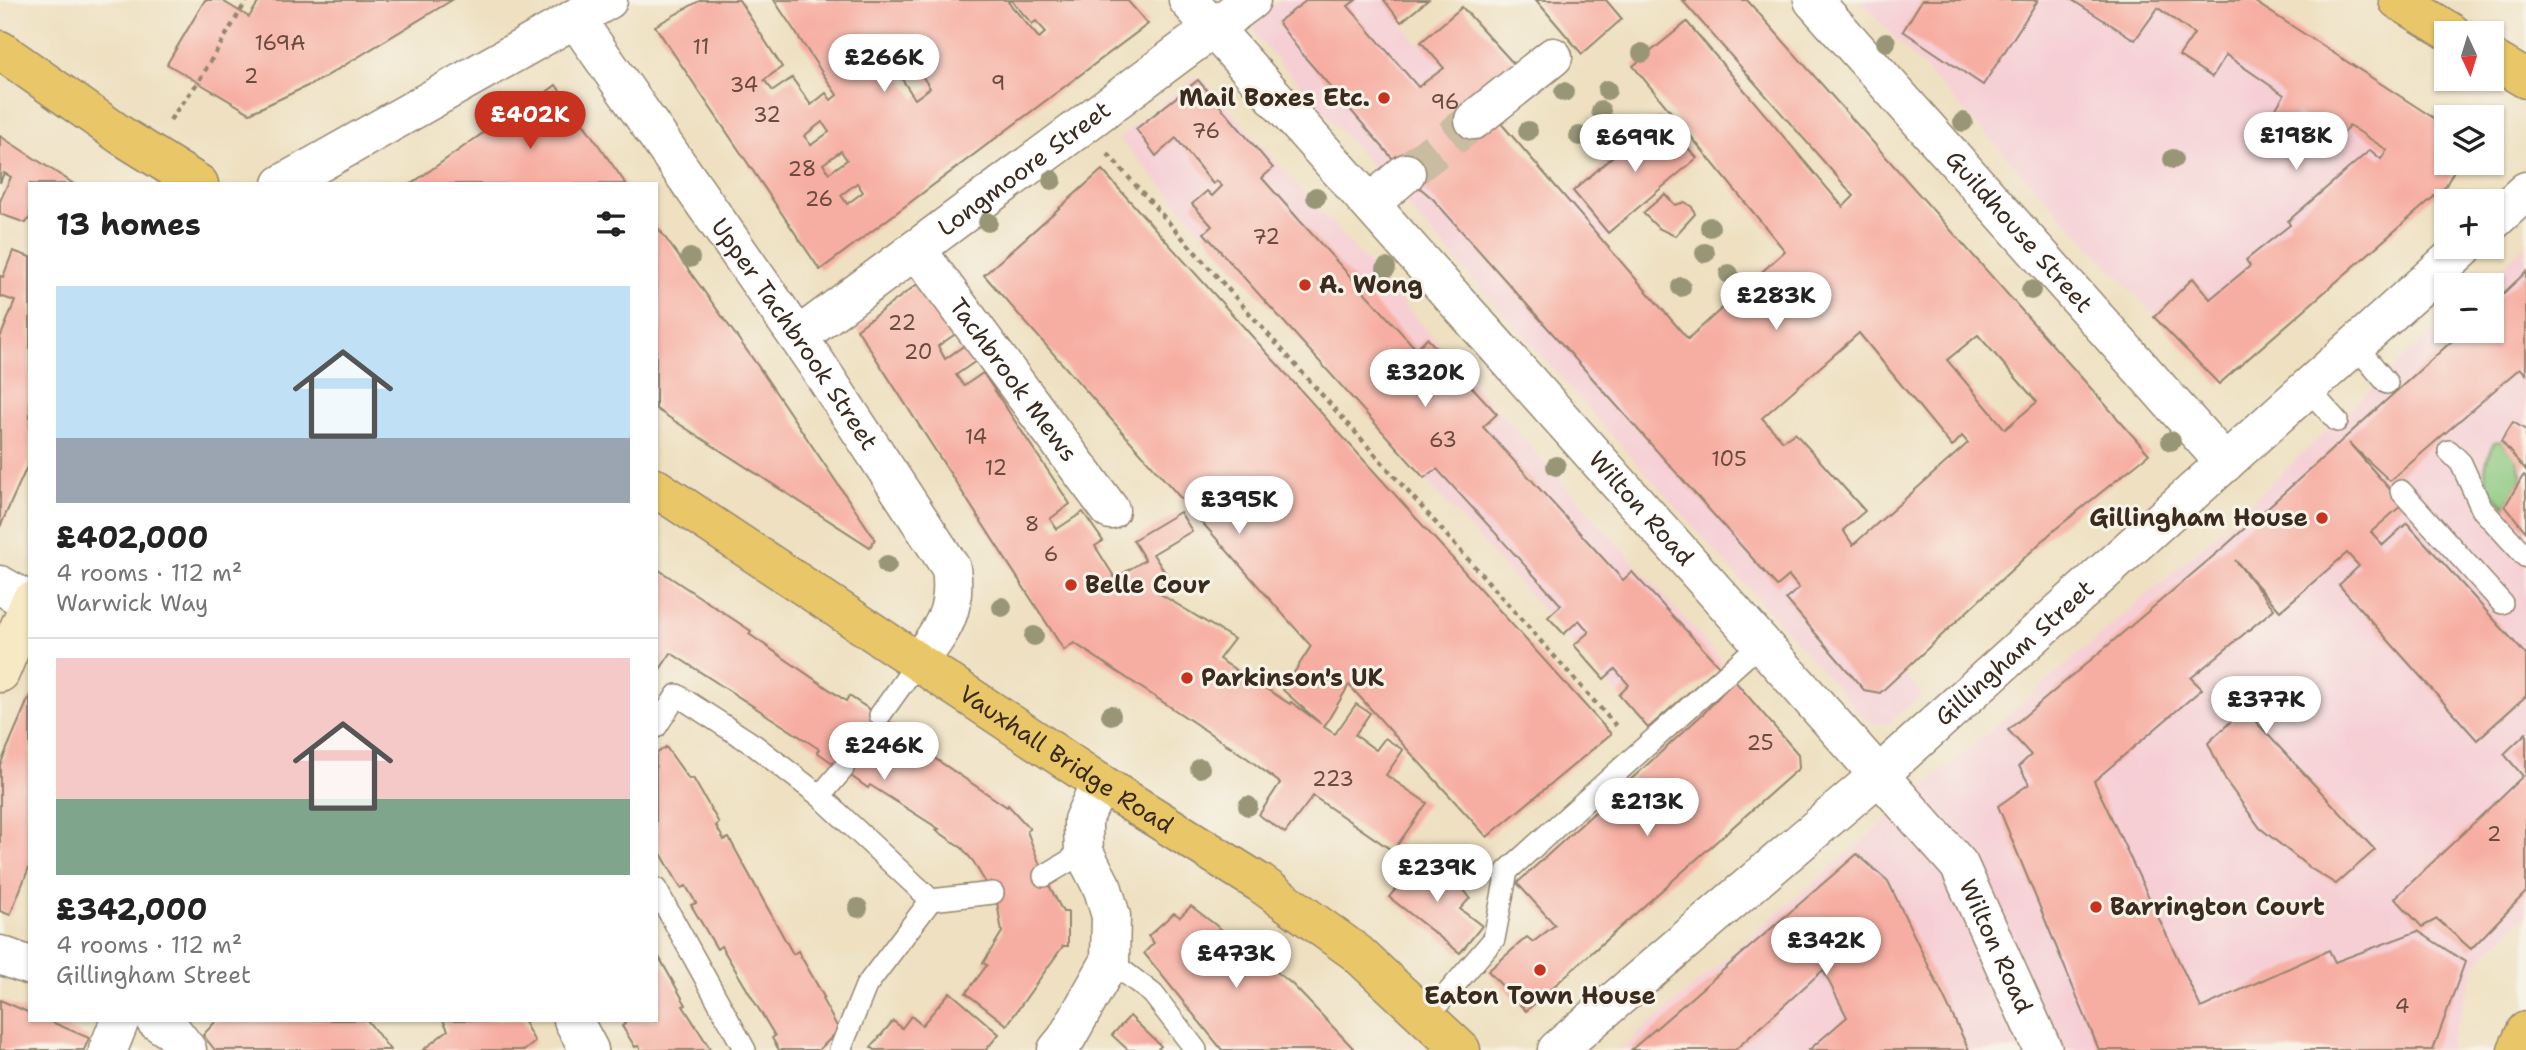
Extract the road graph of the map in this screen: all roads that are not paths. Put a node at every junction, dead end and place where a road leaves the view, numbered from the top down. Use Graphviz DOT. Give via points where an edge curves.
graph roads {
  1 [pos="608,0"];
  2 [pos="1188,0"];
  3 [pos="1251,0"];
  4 [pos="1813,0"];
  5 [pos="2398,0"];
  6 [pos="575,19"];
  7 [pos="2434,22"];
  8 [pos="1213,28"];
  9 [pos="0,50"];
  10 [pos="1553,57"];
  11 [pos="2504,66"];
  12 [pos="2526,79"];
  13 [pos="1474,120"];
  14 [pos="1405,173"];
  15 [pos="196,182"];
  16 [pos="286,182"];
  17 [pos="2526,191"];
  18 [pos="1371,203"];
  19 [pos="2504,211"];
  20 [pos="916,249"];
  21 [pos="2451,259"];
  22 [pos="798,337"];
  23 [pos="2355,345"];
  24 [pos="2386,383"];
  25 [pos="2307,388"];
  26 [pos="2337,421"];
  27 [pos="2449,451"];
  28 [pos="2225,463"];
  29 [pos="658,489"];
  30 [pos="2400,491"];
  31 [pos="1110,510"];
  32 [pos="2526,557"];
  33 [pos="0,585"];
  34 [pos="28,601"];
  35 [pos="2502,603"];
  36 [pos="28,607"];
  37 [pos="1761,643"];
  38 [pos="918,662"];
  39 [pos="0,673"];
  40 [pos="880,715"];
  41 [pos="658,724"];
  42 [pos="843,769"];
  43 [pos="1879,775"];
  44 [pos="1100,783"];
  45 [pos="820,796"];
  46 [pos="1084,852"];
  47 [pos="1044,876"];
  48 [pos="658,893"];
  49 [pos="993,893"];
  50 [pos="931,900"];
  51 [pos="0,955"];
  52 [pos="1110,961"];
  53 [pos="28,965"];
  54 [pos="1427,1017"];
  55 [pos="119,1022"];
  56 [pos="574,1022"];
  57 [pos="2526,1031"];
  58 [pos="108,1050"];
  59 [pos="589,1050"];
  60 [pos="745,1050"];
  61 [pos="840,1050"];
  62 [pos="1057,1050"];
  63 [pos="1196,1050"];
  64 [pos="1461,1050"];
  65 [pos="1557,1050"];
  66 [pos="2043,1050"];
  67 [pos="2517,1050"];
  1 -- 6 [label="street"];
  2 -- 8 [label="street, Wilton Road"];
  3 -- 8 [label="street, Longmoore Street"];
  4 -- 28 [label="street, Guildhouse Street"];
  5 -- 7 [label="main road"];
  6 -- 16 [label="street"];
  6 -- 22 [label="street, Upper Tachbrook Street"];
  8 -- 18 [label="street, Wilton Road"];
  8 -- 20 [label="street, Longmoore Street"];
  9 -- 15 [label="main road"];
  10 -- 13 [label="street"];
  11 -- 12 [label="main road"];
  14 -- 18 [label="street"];
  17 -- 19 [label="street"];
  18 -- 37 [label="street, Wilton Road"];
  20 -- 22 [label="street, Longmoore Street"];
  20 -- 31 [label="street, Tachbrook Mews"];
  21 -- 23 [label="street, Gillingham Street"];
  22 -- 38 [label="street, Upper Tachbrook Street" via="951,568 954,590 946,625"];
  23 -- 24 [label="lane"];
  23 -- 25 [label="street, Gillingham Street"];
  25 -- 26 [label="lane"];
  25 -- 28 [label="street, Gillingham Street"];
  27 -- 32 [label="lane" via="2461,463 2482,509"];
  28 -- 43 [label="street, Gillingham Street"];
  29 -- 38 [label="main road, Vauxhall Bridge Road"];
  30 -- 35 [label="lane"];
  33 -- 34 [label="street"];
  36 -- 39 [label="main road"];
  37 -- 43 [label="street, Wilton Road"];
  37 -- 54 [label="lane" via="1507,871 1494,939"];
  38 -- 40 [label="lane"];
  38 -- 44 [label="main road, Vauxhall Bridge Road"];
  41 -- 45 [label="lane" via="677,695 754,745"];
  42 -- 45 [label="lane"];
  43 -- 65 [label="street, Gillingham Street"];
  43 -- 66 [label="street, Wilton Road" via="1959,865"];
  44 -- 46 [label="street" via="1083,820"];
  44 -- 54 [label="main road, Vauxhall Bridge Road" via="1270,890 1357,953"];
  45 -- 50 [label="lane"];
  46 -- 47 [label="lane"];
  46 -- 52 [label="street" via="1111,916"];
  48 -- 60 [label="lane"];
  49 -- 50 [label="lane"];
  50 -- 61 [label="lane" via="866,986"];
  51 -- 53 [label="street"];
  52 -- 62 [label="street"];
  52 -- 63 [label="lane" via="1153,994"];
  54 -- 64 [label="main road, Vauxhall Bridge Road"];
  55 -- 58 [label="street"];
  56 -- 59 [label="street"];
  57 -- 67 [label="main road"];
}
